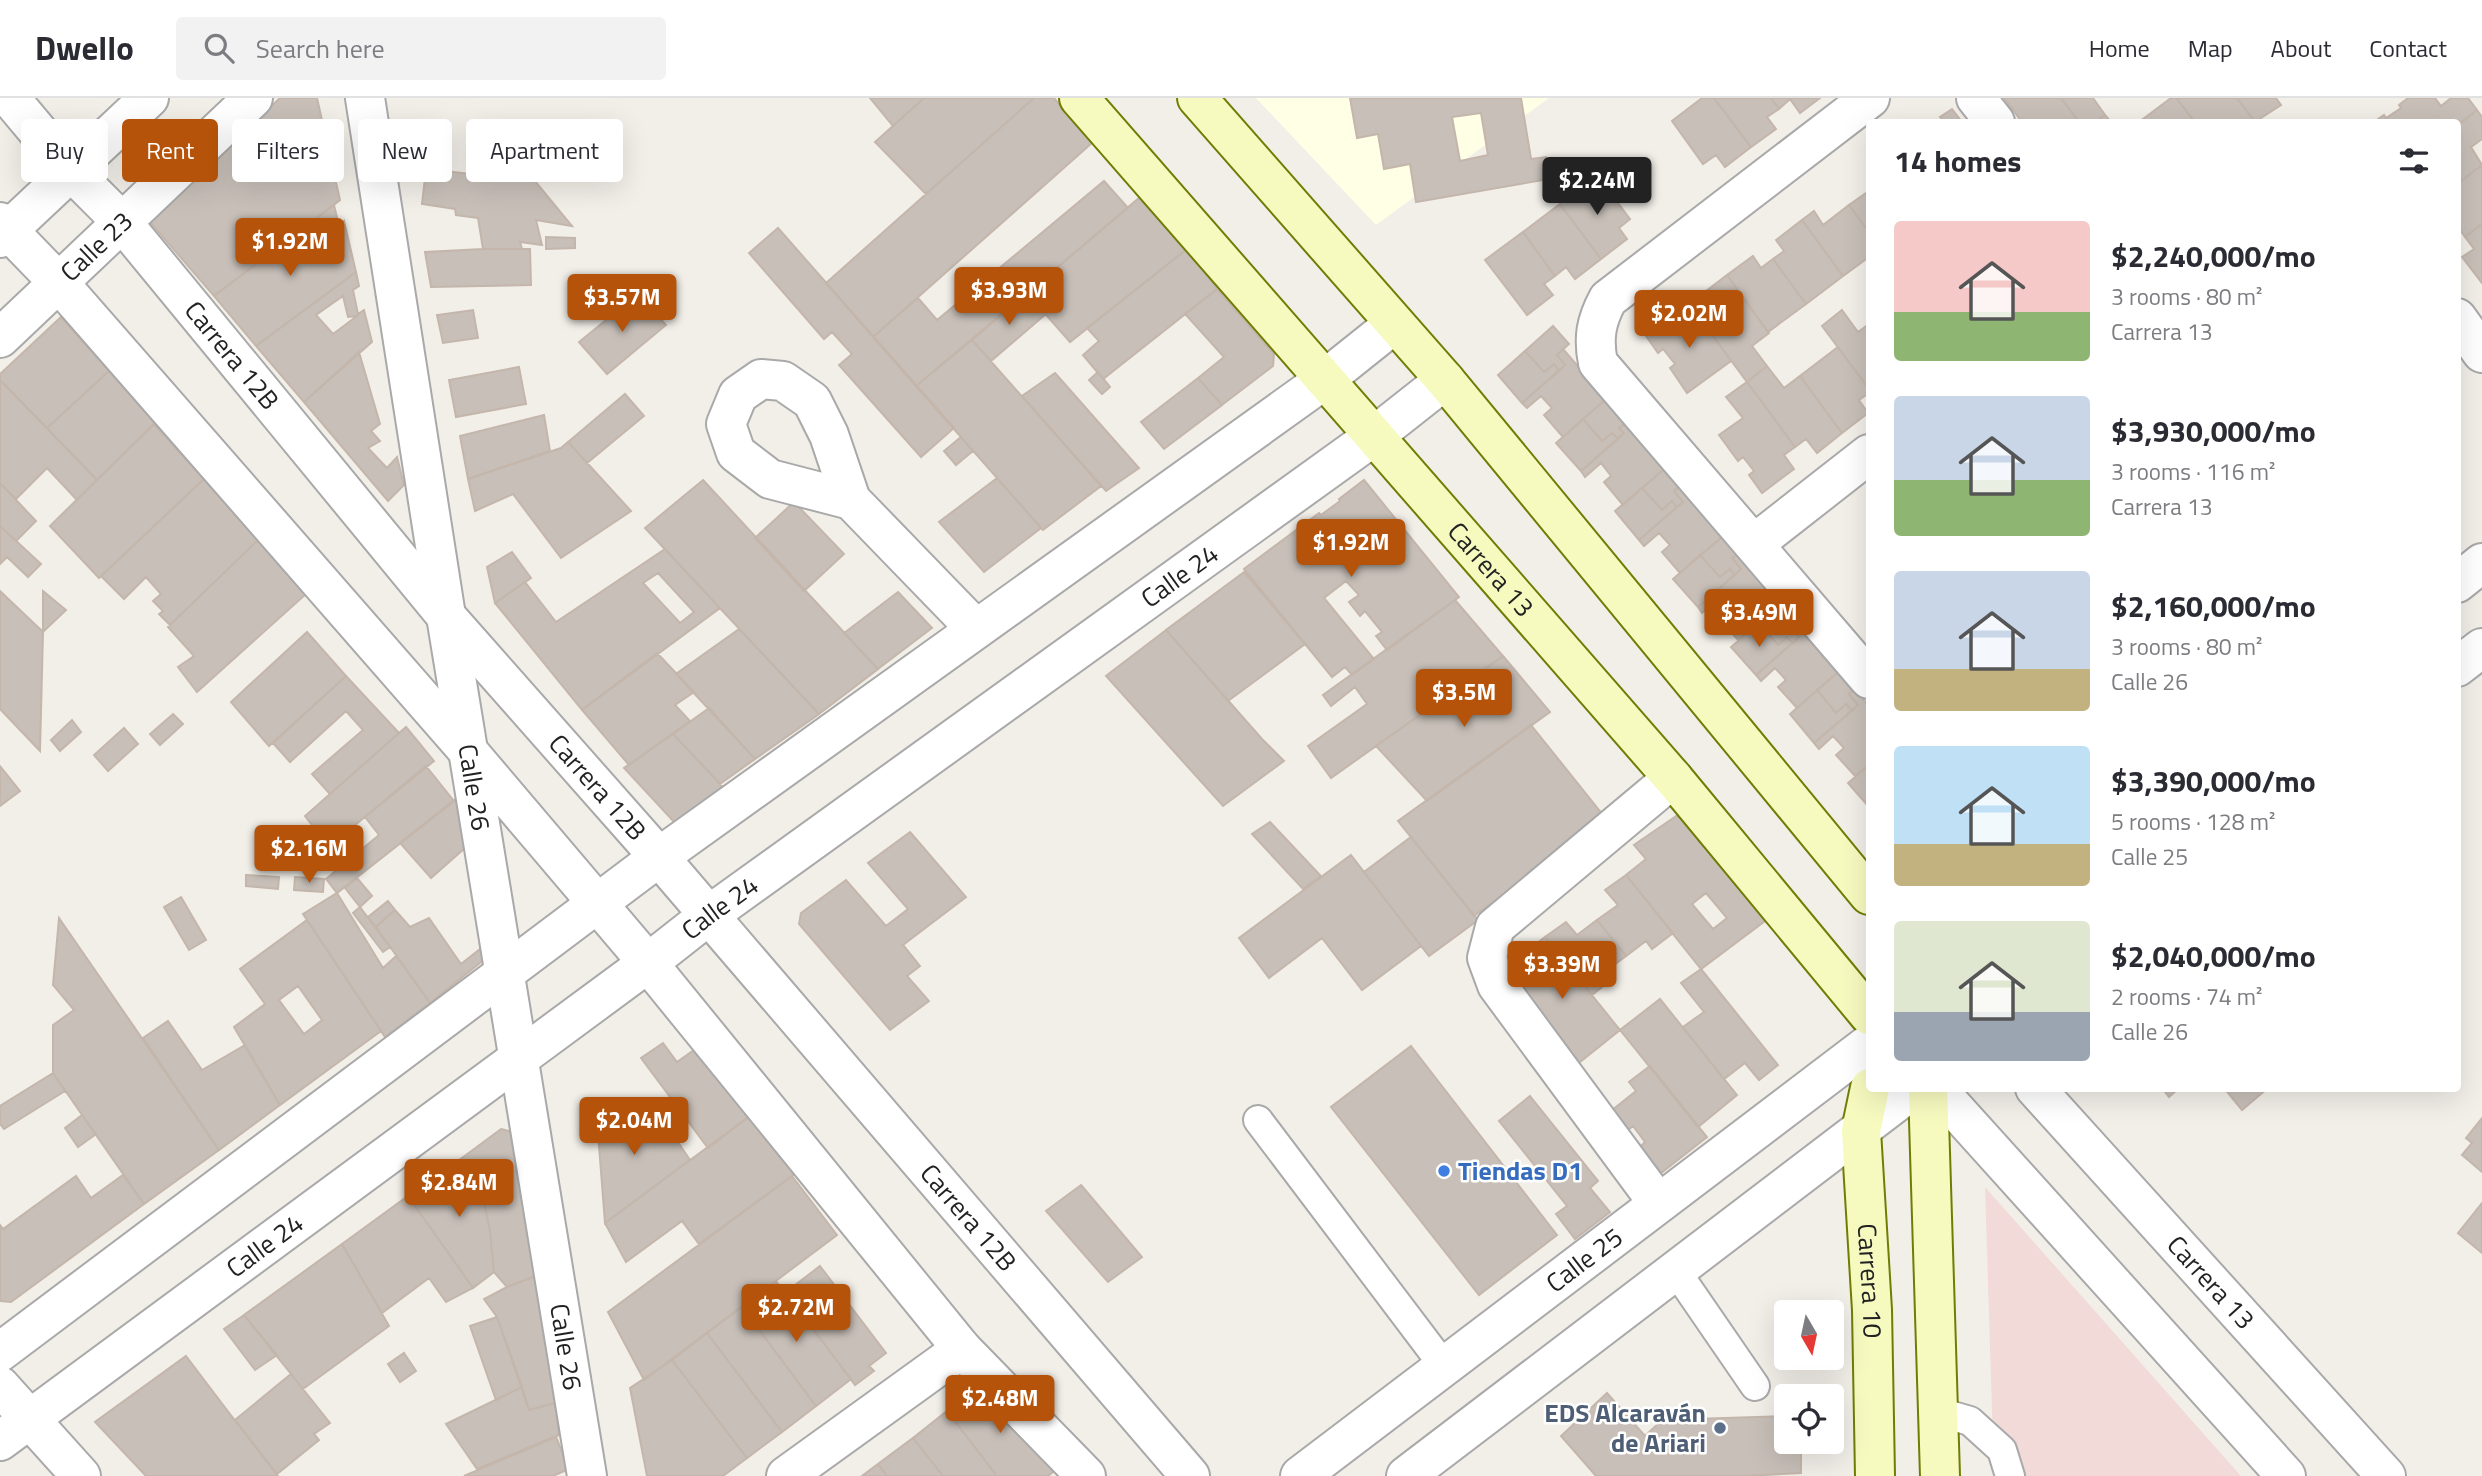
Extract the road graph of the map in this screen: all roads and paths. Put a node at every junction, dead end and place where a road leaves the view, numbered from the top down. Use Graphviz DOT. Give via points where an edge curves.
graph roads {
  1 [pos="10,98"];
  2 [pos="149,98"];
  3 [pos="253,98"];
  4 [pos="365,98"];
  5 [pos="1079,98"];
  6 [pos="1197,98"];
  7 [pos="1870,98"];
  8 [pos="1976,98"];
  9 [pos="28,119"];
  10 [pos="1993,119"];
  11 [pos="108,136"];
  12 [pos="58,182"];
  13 [pos="82,182"];
  14 [pos="122,222"];
  15 [pos="2,230"];
  16 [pos="59,283"];
  17 [pos="1394,324"];
  18 [pos="2461,324"];
  19 [pos="0,338"];
  20 [pos="2482,353"];
  21 [pos="1324,380"];
  22 [pos="1445,380"];
  23 [pos="1374,436"];
  24 [pos="1866,456"];
  25 [pos="851,500"];
  26 [pos="1754,544"];
  27 [pos="2482,563"];
  28 [pos="2461,580"];
  29 [pos="446,616"];
  30 [pos="976,629"];
  31 [pos="2482,648"];
  32 [pos="2461,664"];
  33 [pos="1866,676"];
  34 [pos="468,751"];
  35 [pos="1673,778"];
  36 [pos="659,857"];
  37 [pos="1866,891"];
  38 [pos="597,905"];
  39 [pos="709,915"];
  40 [pos="648,963"];
  41 [pos="505,974"];
  42 [pos="1866,1011"];
  43 [pos="1866,1046"];
  44 [pos="518,1058"];
  45 [pos="1869,1092"];
  46 [pos="1910,1092"];
  47 [pos="1928,1092"];
  48 [pos="1940,1092"];
  49 [pos="2039,1092"];
  50 [pos="1258,1120"];
  51 [pos="1861,1131"];
  52 [pos="1658,1203"];
  53 [pos="1676,1271"];
  54 [pos="962,1349"];
  55 [pos="0,1352"];
  56 [pos="1444,1366"];
  57 [pos="0,1386"];
  58 [pos="1755,1386"];
  59 [pos="1939,1412"];
  60 [pos="15,1430"];
  61 [pos="81,1476"];
  62 [pos="587,1476"];
  63 [pos="786,1476"];
  64 [pos="1086,1476"];
  65 [pos="1190,1476"];
  66 [pos="1300,1476"];
  67 [pos="1406,1476"];
  68 [pos="1875,1476"];
  69 [pos="1940,1476"];
  70 [pos="2010,1476"];
  71 [pos="2286,1476"];
  72 [pos="2386,1476"];
  1 -- 9 [label="street, Carrera 12B"];
  2 -- 11 [label="street"];
  3 -- 14 [label="street, Calle 23"];
  4 -- 29 [label="street, Calle 26"];
  5 -- 21 [label="main road, Carrera 13"];
  6 -- 17 [label="main road"];
  7 -- 26 [label="street" via="1608,299 1596,325 1598,363"];
  8 -- 10 [label="street"];
  12 -- 15 [label="street"];
  13 -- 14 [label="street, Carrera 12B"];
  14 -- 16 [label="street, Calle 23"];
  14 -- 29 [label="street, Carrera 12B"];
  15 -- 16 [label="street"];
  16 -- 19 [label="street, Calle 23"];
  16 -- 34 [label="street"];
  17 -- 21 [label="street"];
  17 -- 22 [label="main road"];
  18 -- 20 [label="street"];
  21 -- 23 [label="main road, Carrera 13"];
  21 -- 30 [label="street"];
  22 -- 23 [label="street, Calle 24"];
  22 -- 37 [label="main road"];
  23 -- 35 [label="main road, Carrera 13"];
  23 -- 39 [label="street, Calle 24"];
  24 -- 26 [label="street"];
  25 -- 30 [label="street"];
  26 -- 33 [label="street"];
  27 -- 28 [label="street"];
  29 -- 34 [label="street, Calle 26"];
  29 -- 36 [label="street, Carrera 12B"];
  30 -- 36 [label="street"];
  31 -- 32 [label="street"];
  34 -- 38 [label="street"];
  34 -- 41 [label="street, Calle 26"];
  35 -- 42 [label="main road, Carrera 13"];
  35 -- 52 [label="street" via="1495,927 1487,958 1497,985"];
  36 -- 38 [label="street"];
  36 -- 39 [label="street, Carrera 12B"];
  38 -- 40 [label="street"];
  38 -- 41 [label="street"];
  39 -- 40 [label="street, Calle 24"];
  39 -- 65 [label="street, Carrera 12B"];
  40 -- 44 [label="street, Calle 24"];
  40 -- 54 [label="street"];
  41 -- 44 [label="street, Calle 26"];
  41 -- 55 [label="street"];
  43 -- 52 [label="street, Calle 25"];
  44 -- 60 [label="street, Calle 24"];
  44 -- 62 [label="street, Calle 26"];
  45 -- 51 [label="main road, Carrera 10"];
  46 -- 51 [label="street"];
  47 -- 59 [label="main road"];
  48 -- 71 [label="street"];
  49 -- 72 [label="street, Carrera 13"];
  50 -- 56 [label="lane"];
  51 -- 53 [label="street"];
  51 -- 68 [label="main road, Carrera 10" via="1872,1310"];
  52 -- 56 [label="street, Calle 25"];
  53 -- 58 [label="lane"];
  53 -- 67 [label="street"];
  54 -- 63 [label="street"];
  54 -- 64 [label="street"];
  56 -- 66 [label="street, Calle 25"];
  57 -- 60 [label="street"];
  59 -- 69 [label="main road"];
  59 -- 70 [label="lane" via="1970,1421 2002,1450"];
  60 -- 61 [label="street"];
}
